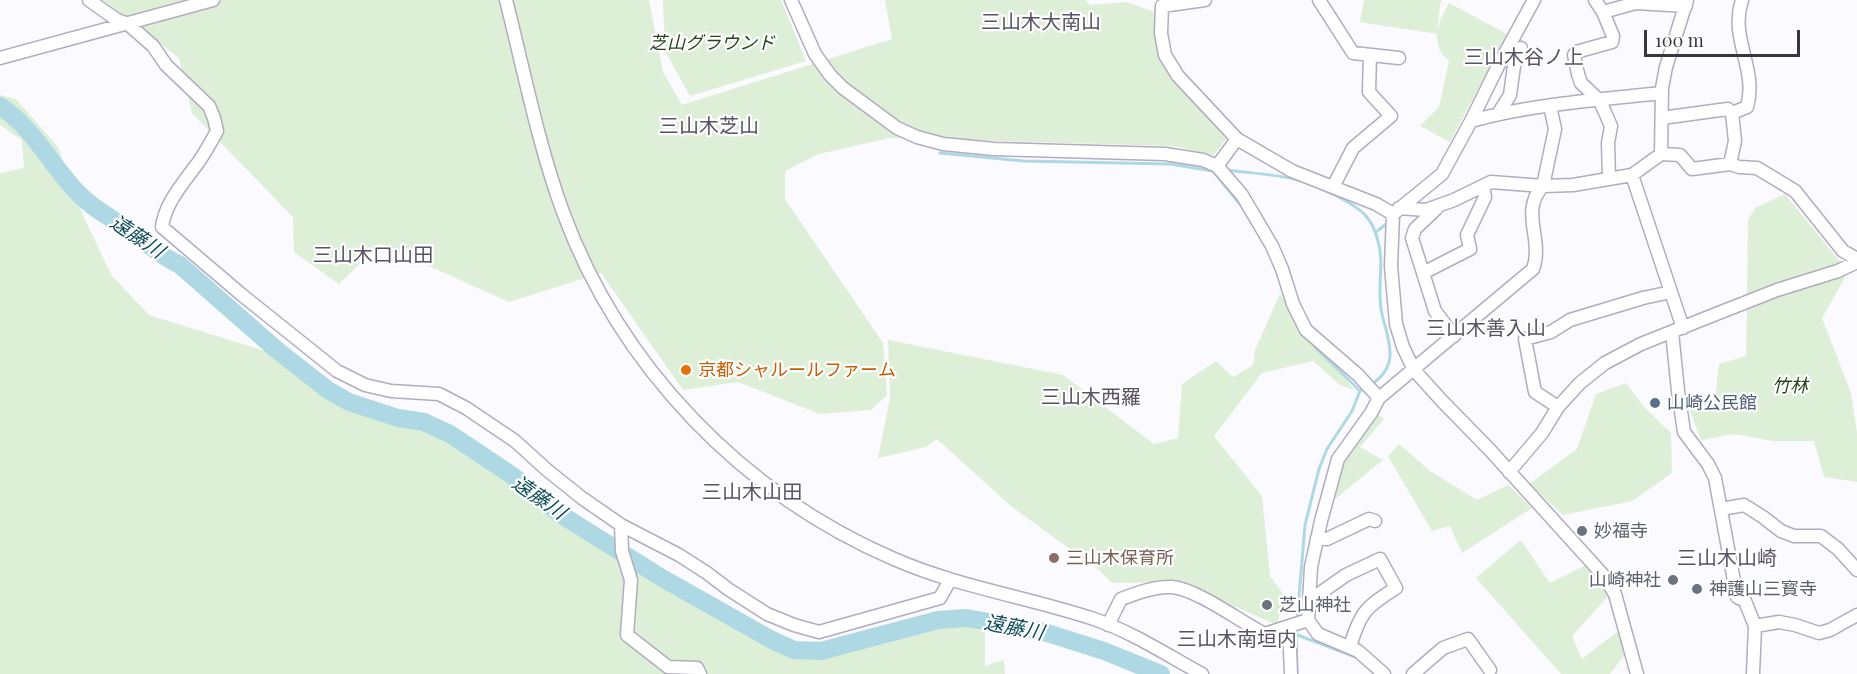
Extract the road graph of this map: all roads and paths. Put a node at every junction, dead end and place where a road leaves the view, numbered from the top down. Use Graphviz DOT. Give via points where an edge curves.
graph roads {
  1 [pos="90,0"];
  2 [pos="213,0"];
  3 [pos="506,0"];
  4 [pos="791,0"];
  5 [pos="1205,0"];
  6 [pos="1319,0"];
  7 [pos="1534,0"];
  8 [pos="1595,0"];
  9 [pos="1742,0"];
  10 [pos="1182,2"];
  11 [pos="1162,3"];
  12 [pos="1687,3"];
  13 [pos="1603,12"];
  14 [pos="128,24"];
  15 [pos="1521,48"];
  16 [pos="1370,55"];
  17 [pos="1399,57"];
  18 [pos="0,58"];
  19 [pos="1662,93"];
  20 [pos="1599,100"];
  21 [pos="1550,106"];
  22 [pos="1732,113"];
  23 [pos="1498,114"];
  24 [pos="1662,118"];
  25 [pos="1471,121"];
  26 [pos="1237,139"];
  27 [pos="1661,154"];
  28 [pos="1730,164"];
  29 [pos="1217,166"];
  30 [pos="1632,175"];
  31 [pos="1609,179"];
  32 [pos="1483,186"];
  33 [pos="1543,186"];
  34 [pos="1333,187"];
  35 [pos="1441,205"];
  36 [pos="1396,211"];
  37 [pos="1857,260"];
  38 [pos="1423,273"];
  39 [pos="1671,292"];
  40 [pos="1678,330"];
  41 [pos="1454,336"];
  42 [pos="1414,370"];
  43 [pos="1379,398"];
  44 [pos="1558,407"];
  45 [pos="1509,472"];
  46 [pos="1721,509"];
  47 [pos="1375,521"];
  48 [pos="621,525"];
  49 [pos="1317,538"];
  50 [pos="1857,570"];
  51 [pos="950,580"];
  52 [pos="1310,598"];
  53 [pos="1857,615"];
  54 [pos="1298,623"];
  55 [pos="1108,625"];
  56 [pos="1755,626"];
  57 [pos="1350,647"];
  58 [pos="1490,670"];
  59 [pos="700,674"];
  60 [pos="1202,674"];
  61 [pos="1291,674"];
  62 [pos="1384,674"];
  63 [pos="1413,674"];
  64 [pos="1637,674"];
  65 [pos="1753,674"];
  1 -- 14 [label="street"];
  2 -- 14 [label="street"];
  3 -- 51 [label="street" via="549,171 564,214 585,265 643,360 692,420 781,496 855,541"];
  4 -- 29 [label="street" via="814,54 830,75 897,128 917,137 994,149 1165,154"];
  5 -- 10 [label="street"];
  6 -- 16 [label="street" via="1353,53"];
  7 -- 25 [label="street"];
  8 -- 13 [label="street"];
  9 -- 22 [label="street" via="1738,32 1749,71 1749,98 1747,107"];
  10 -- 11 [label="street"];
  11 -- 26 [label="street" via="1165,55 1178,76"];
  12 -- 13 [label="street" via="1636,3"];
  12 -- 19 [label="street" via="1666,67"];
  13 -- 20 [label="street" via="1614,36 1612,42 1574,55 1581,83"];
  14 -- 18 [label="street"];
  14 -- 48 [label="street" via="209,106 217,131 172,200 162,227 337,371 365,385 391,391 439,394 515,441"];
  15 -- 23 [label="street" via="1510,95"];
  16 -- 17 [label="street"];
  16 -- 34 [label="street" via="1369,92 1391,116 1353,148"];
  19 -- 20 [label="street"];
  19 -- 24 [label="street"];
  20 -- 21 [label="street"];
  20 -- 31 [label="street" via="1611,126"];
  21 -- 23 [label="street"];
  21 -- 33 [label="street" via="1555,129"];
  22 -- 24 [label="street" via="1728,109"];
  22 -- 28 [label="street" via="1735,141"];
  23 -- 25 [label="street"];
  24 -- 27 [label="street"];
  25 -- 36 [label="street" via="1442,174"];
  26 -- 29 [label="street"];
  26 -- 34 [label="street" via="1292,171"];
  27 -- 28 [label="street" via="1680,155 1692,169"];
  27 -- 30 [label="street"];
  28 -- 37 [label="street" via="1757,168 1795,191 1843,251"];
  29 -- 43 [label="street" via="1242,195 1272,246 1306,330"];
  30 -- 31 [label="street"];
  30 -- 39 [label="street"];
  31 -- 33 [label="street"];
  32 -- 33 [label="street" via="1491,182"];
  32 -- 35 [label="street"];
  32 -- 38 [label="street" via="1485,197 1467,235 1470,249"];
  33 -- 41 [label="street" via="1531,209 1537,250 1533,269"];
  34 -- 36 [label="street"];
  35 -- 36 [label="street"];
  35 -- 38 [label="street" via="1415,229 1412,238"];
  36 -- 42 [label="street" via="1391,266 1396,324"];
  37 -- 40 [label="street" via="1838,271 1777,290"];
  38 -- 41 [label="street" via="1435,311"];
  39 -- 40 [label="street"];
  39 -- 44 [label="street" via="1570,320 1551,332 1525,339 1535,392"];
  40 -- 44 [label="street" via="1605,363"];
  40 -- 46 [label="street" via="1678,391 1684,432 1715,478"];
  41 -- 42 [label="street"];
  42 -- 43 [label="street"];
  42 -- 45 [label="street"];
  43 -- 49 [label="street" via="1338,459"];
  44 -- 45 [label="street"];
  45 -- 64 [label="street" via="1605,576 1615,594"];
  46 -- 50 [label="street" via="1744,505 1781,531 1794,536 1821,537"];
  46 -- 56 [label="street" via="1737,597 1745,601"];
  47 -- 49 [label="street" via="1369,519 1327,539"];
  48 -- 51 [label="street" via="680,555 767,614 819,632 940,598"];
  48 -- 59 [label="street" via="622,551 631,580 627,635 668,667 697,668"];
  49 -- 52 [label="street"];
  51 -- 55 [label="street"];
  52 -- 54 [label="street"];
  52 -- 57 [label="street" via="1380,559 1396,588 1371,604 1357,624"];
  53 -- 56 [label="street" via="1819,633 1779,622"];
  54 -- 55 [label="street" via="1265,634 1196,595 1172,587 1121,599"];
  54 -- 57 [label="street"];
  54 -- 61 [label="street"];
  55 -- 60 [label="street"];
  56 -- 65 [label="street"];
  57 -- 62 [label="street"];
  58 -- 63 [label="street" via="1468,639 1443,648"];
}
